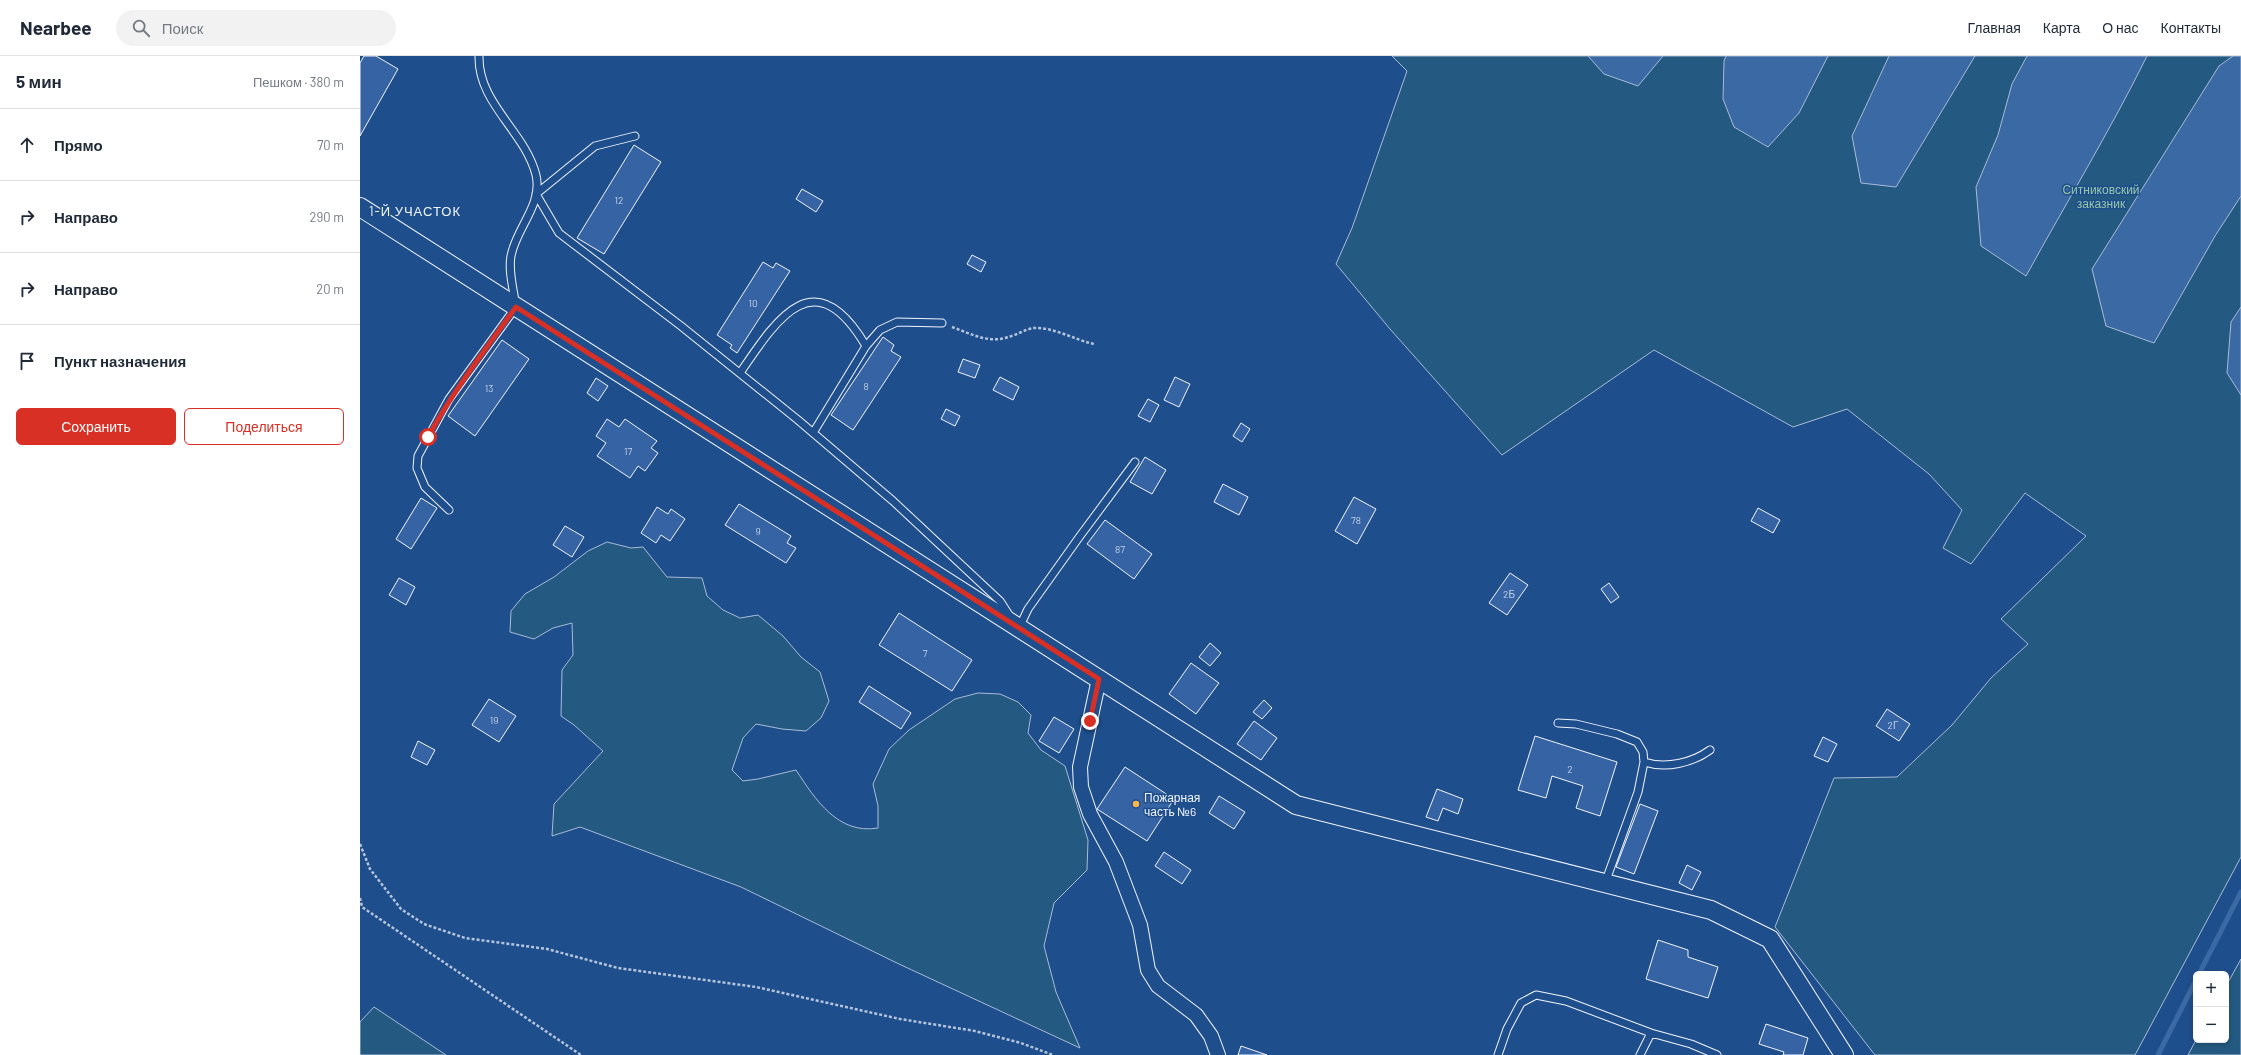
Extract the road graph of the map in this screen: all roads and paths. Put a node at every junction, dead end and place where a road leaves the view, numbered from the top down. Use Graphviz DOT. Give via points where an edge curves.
graph roads {
  1 [pos="479,56"];
  2 [pos="635,136"];
  3 [pos="536,194"];
  4 [pos="360,207"];
  5 [pos="516,307"];
  6 [pos="942,323"];
  7 [pos="1094,344"];
  8 [pos="866,346"];
  9 [pos="740,373"];
  10 [pos="813,433"];
  11 [pos="1135,462"];
  12 [pos="450,510"];
  13 [pos="1019,628"];
  14 [pos="1099,679"];
  15 [pos="1558,723"];
  16 [pos="1710,750"];
  17 [pos="1644,762"];
  18 [pos="360,844"];
  19 [pos="1605,883"];
  20 [pos="360,898"];
  21 [pos="1651,1034"];
  22 [pos="581,1055"];
  23 [pos="1053,1055"];
  24 [pos="1218,1055"];
  25 [pos="1498,1055"];
  26 [pos="1640,1055"];
  27 [pos="1717,1055"];
  28 [pos="1844,1055"];
  1 -- 3 [label="lane" via="486,91 529,156 536,176"];
  2 -- 3 [label="lane" via="595,146"];
  3 -- 5 [label="lane" via="530,212 518,232 510,257"];
  3 -- 9 [label="lane" via="559,233"];
  4 -- 5 [label="street"];
  5 -- 12 [label="lane" via="449,399 418,456 417,468 425,487"];
  5 -- 13 [label="street"];
  6 -- 7 [label="path" via="974,336 987,338 1003,339 1035,328"];
  6 -- 8 [label="lane" via="897,322 880,330"];
  8 -- 9 [label="lane" via="854,326 837,310 816,300 799,304 782,316"];
  8 -- 10 [label="lane"];
  9 -- 10 [label="lane"];
  10 -- 13 [label="lane" via="893,501 1000,601"];
  11 -- 13 [label="lane" via="1028,609"];
  13 -- 14 [label="street"];
  14 -- 19 [label="street" via="1296,805"];
  14 -- 24 [label="street" via="1080,767 1081,787 1090,814 1116,862 1140,925 1148,970 1158,986 1196,1015 1211,1036"];
  15 -- 17 [label="lane" via="1596,728 1630,738 1637,742 1643,752"];
  16 -- 17 [label="lane" via="1700,757 1668,765"];
  17 -- 19 [label="lane" via="1638,792"];
  18 -- 23 [label="path" via="370,869 402,909 424,924 465,938 548,949 618,968 756,986 900,1019 975,1031 1021,1043"];
  19 -- 28 [label="street" via="1710,910 1770,939"];
  20 -- 22 [label="path" via="362,907"];
  21 -- 25 [label="lane" via="1566,1001 1536,994 1521,1003 1507,1029"];
  21 -- 26 [label="lane"];
  21 -- 27 [label="lane" via="1692,1044"];
}
